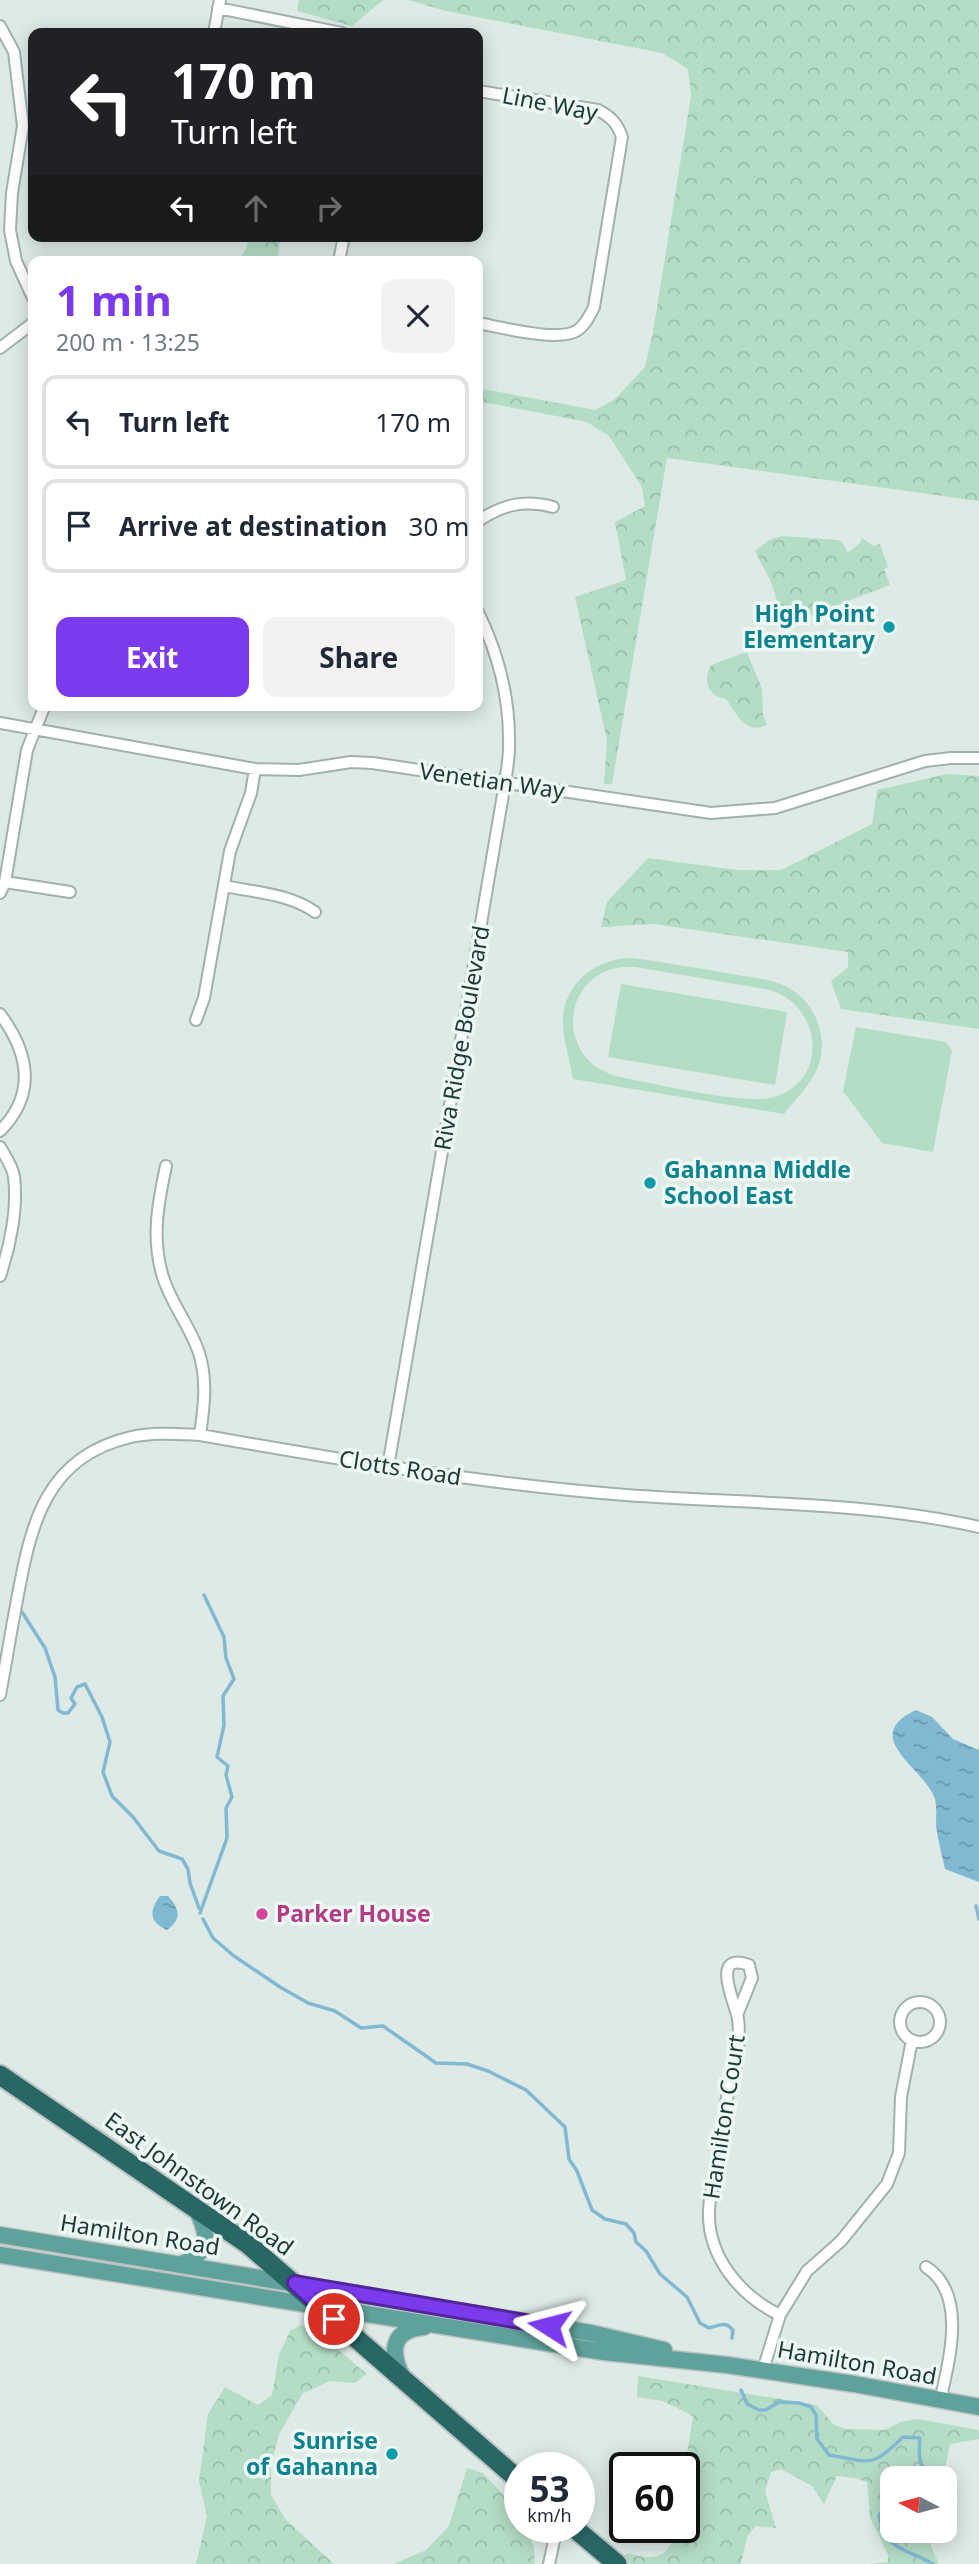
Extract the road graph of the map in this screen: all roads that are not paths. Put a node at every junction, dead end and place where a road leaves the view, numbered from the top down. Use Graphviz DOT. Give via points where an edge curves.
graph roads {
  1 [pos="219,4"];
  2 [pos="0,26"];
  3 [pos="215,28"];
  4 [pos="321,28"];
  5 [pos="483,92"];
  6 [pos="28,142"];
  7 [pos="28,287"];
  8 [pos="483,324"];
  9 [pos="28,327"];
  10 [pos="0,348"];
  11 [pos="553,507"];
  12 [pos="483,518"];
  13 [pos="483,623"];
  14 [pos="42,711"];
  15 [pos="0,723"];
  16 [pos="34,730"];
  17 [pos="979,758"];
  18 [pos="256,769"];
  19 [pos="505,783"];
  20 [pos="5,882"];
  21 [pos="224,886"];
  22 [pos="70,892"];
  23 [pos="0,893"];
  24 [pos="315,912"];
  25 [pos="0,1014"];
  26 [pos="196,1020"];
  27 [pos="0,1132"];
  28 [pos="0,1147"];
  29 [pos="166,1166"];
  30 [pos="0,1276"];
  31 [pos="200,1436"];
  32 [pos="388,1467"];
  33 [pos="979,1527"];
  34 [pos="0,1695"];
  35 [pos="737,2015"];
  36 [pos="912,2040"];
  37 [pos="0,2075"];
  38 [pos="196,2209"];
  39 [pos="0,2235"];
  40 [pos="0,2255"];
  41 [pos="180,2264"];
  42 [pos="926,2267"];
  43 [pos="295,2283"];
  44 [pos="321,2308"];
  45 [pos="779,2315"];
  46 [pos="434,2326"];
  47 [pos="727,2365"];
  48 [pos="763,2370"];
  49 [pos="404,2381"];
  50 [pos="940,2401"];
  51 [pos="979,2407"];
  52 [pos="504,2467"];
  53 [pos="554,2543"];
  54 [pos="592,2543"];
  55 [pos="549,2564"];
  56 [pos="617,2564"];
  1 -- 3 [label="street"];
  1 -- 4 [label="street"];
  2 -- 6 [label="street" via="14,52"];
  5 -- 8 [label="street, Line Way" via="598,110 618,125 622,136 594,307 587,321 577,331 554,335"];
  6 -- 7 [label="street" via="12,193 10,230 16,261"];
  9 -- 10 [label="street"];
  11 -- 12 [label="street" via="514,503"];
  13 -- 19 [label="street, Riva Ridge Boulevard" via="502,678 509,740"];
  14 -- 16 [label="street"];
  15 -- 16 [label="street, Venetian Way"];
  16 -- 18 [label="street, Venetian Way"];
  16 -- 20 [label="street"];
  17 -- 19 [label="street, Venetian Way" via="925,761 812,798 744,812 711,813"];
  18 -- 19 [label="street, Venetian Way" via="372,763"];
  18 -- 21 [label="street"];
  19 -- 32 [label="street, Riva Ridge Boulevard"];
  20 -- 22 [label="street"];
  20 -- 23 [label="street"];
  21 -- 24 [label="street" via="291,900"];
  21 -- 26 [label="street"];
  25 -- 27 [label="street" via="14,1034 25,1064 23,1096"];
  28 -- 30 [label="street" via="14,1175 15,1201"];
  29 -- 31 [label="street" via="156,1247 172,1301 198,1350 205,1406"];
  31 -- 32 [label="street, Clotts Road"];
  31 -- 34 [label="street, Clotts Road" via="165,1433 107,1444 82,1458 50,1492 26,1550"];
  32 -- 33 [label="street, Clotts Road" via="626,1495 891,1511"];
  35 -- 45 [label="street, Hamilton Court" via="736,2069 711,2191 712,2240 723,2266 742,2290"];
  36 -- 45 [label="street" via="901,2097 899,2153 887,2184 841,2241 807,2271"];
  37 -- 38 [label="highway, East Johnstown Road"];
  38 -- 41 [label="main road" via="205,2227 204,2248"];
  38 -- 43 [label="highway, East Johnstown Road"];
  39 -- 41 [label="main road, Hamilton Road"];
  40 -- 44 [label="main road, Hamilton Road"];
  41 -- 43 [label="main road, Hamilton Road"];
  42 -- 50 [label="street" via="945,2286 951,2312"];
  43 -- 44 [label="highway, East Johnstown Road"];
  43 -- 47 [label="main road, Hamilton Road" via="591,2333"];
  44 -- 46 [label="main road, Hamilton Road"];
  44 -- 49 [label="highway, East Johnstown Road"];
  45 -- 48 [label="street"];
  46 -- 47 [label="main road, Hamilton Road"];
  46 -- 49 [label="main road" via="408,2329 395,2344 394,2355"];
  47 -- 48 [label="main road, Hamilton Road"];
  48 -- 50 [label="main road, Hamilton Road"];
  49 -- 52 [label="highway, East Johnstown Road"];
  50 -- 51 [label="main road, Hamilton Road"];
  53 -- 55 [label="street"];
  54 -- 56 [label="highway"];
}
